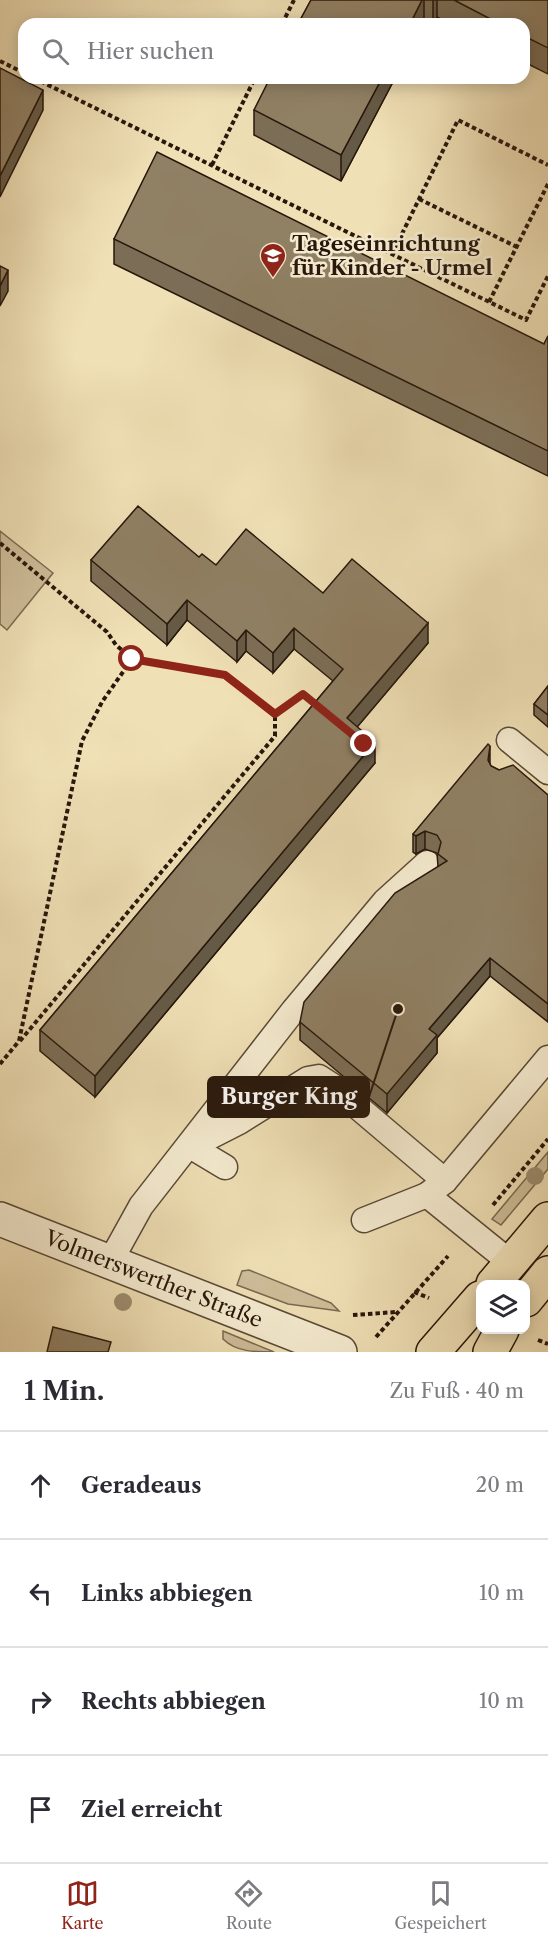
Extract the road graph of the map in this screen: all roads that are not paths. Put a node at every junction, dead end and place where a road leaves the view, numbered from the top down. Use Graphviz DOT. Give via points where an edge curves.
graph roads {
  1 [pos="513,752"];
  2 [pos="548,772"];
  3 [pos="426,863"];
  4 [pos="548,1058"];
  5 [pos="190,1146"];
  6 [pos="225,1167"];
  7 [pos="436,1188"];
  8 [pos="0,1219"];
  9 [pos="548,1219"];
  10 [pos="364,1220"];
  11 [pos="110,1262"];
  12 [pos="502,1274"];
  13 [pos="548,1274"];
  14 [pos="530,1294"];
  15 [pos="476,1302"];
  16 [pos="499,1334"];
  17 [pos="340,1352"];
  18 [pos="432,1352"];
  19 [pos="490,1352"];
  1 -- 2 [label="lane"];
  3 -- 5 [label="lane" via="385,901 293,1011"];
  4 -- 7 [label="lane"];
  5 -- 6 [label="lane"];
  5 -- 7 [label="lane" via="239,1122 308,1079 319,1077 333,1086"];
  5 -- 11 [label="lane" via="141,1206"];
  7 -- 10 [label="lane"];
  7 -- 12 [label="lane"];
  8 -- 11 [label="street, Volmerswerther Straße"];
  9 -- 12 [label="main road"];
  11 -- 17 [label="street, Volmerswerther Straße"];
  13 -- 14 [label="main road"];
  15 -- 18 [label="main road"];
  16 -- 19 [label="main road"];
}
